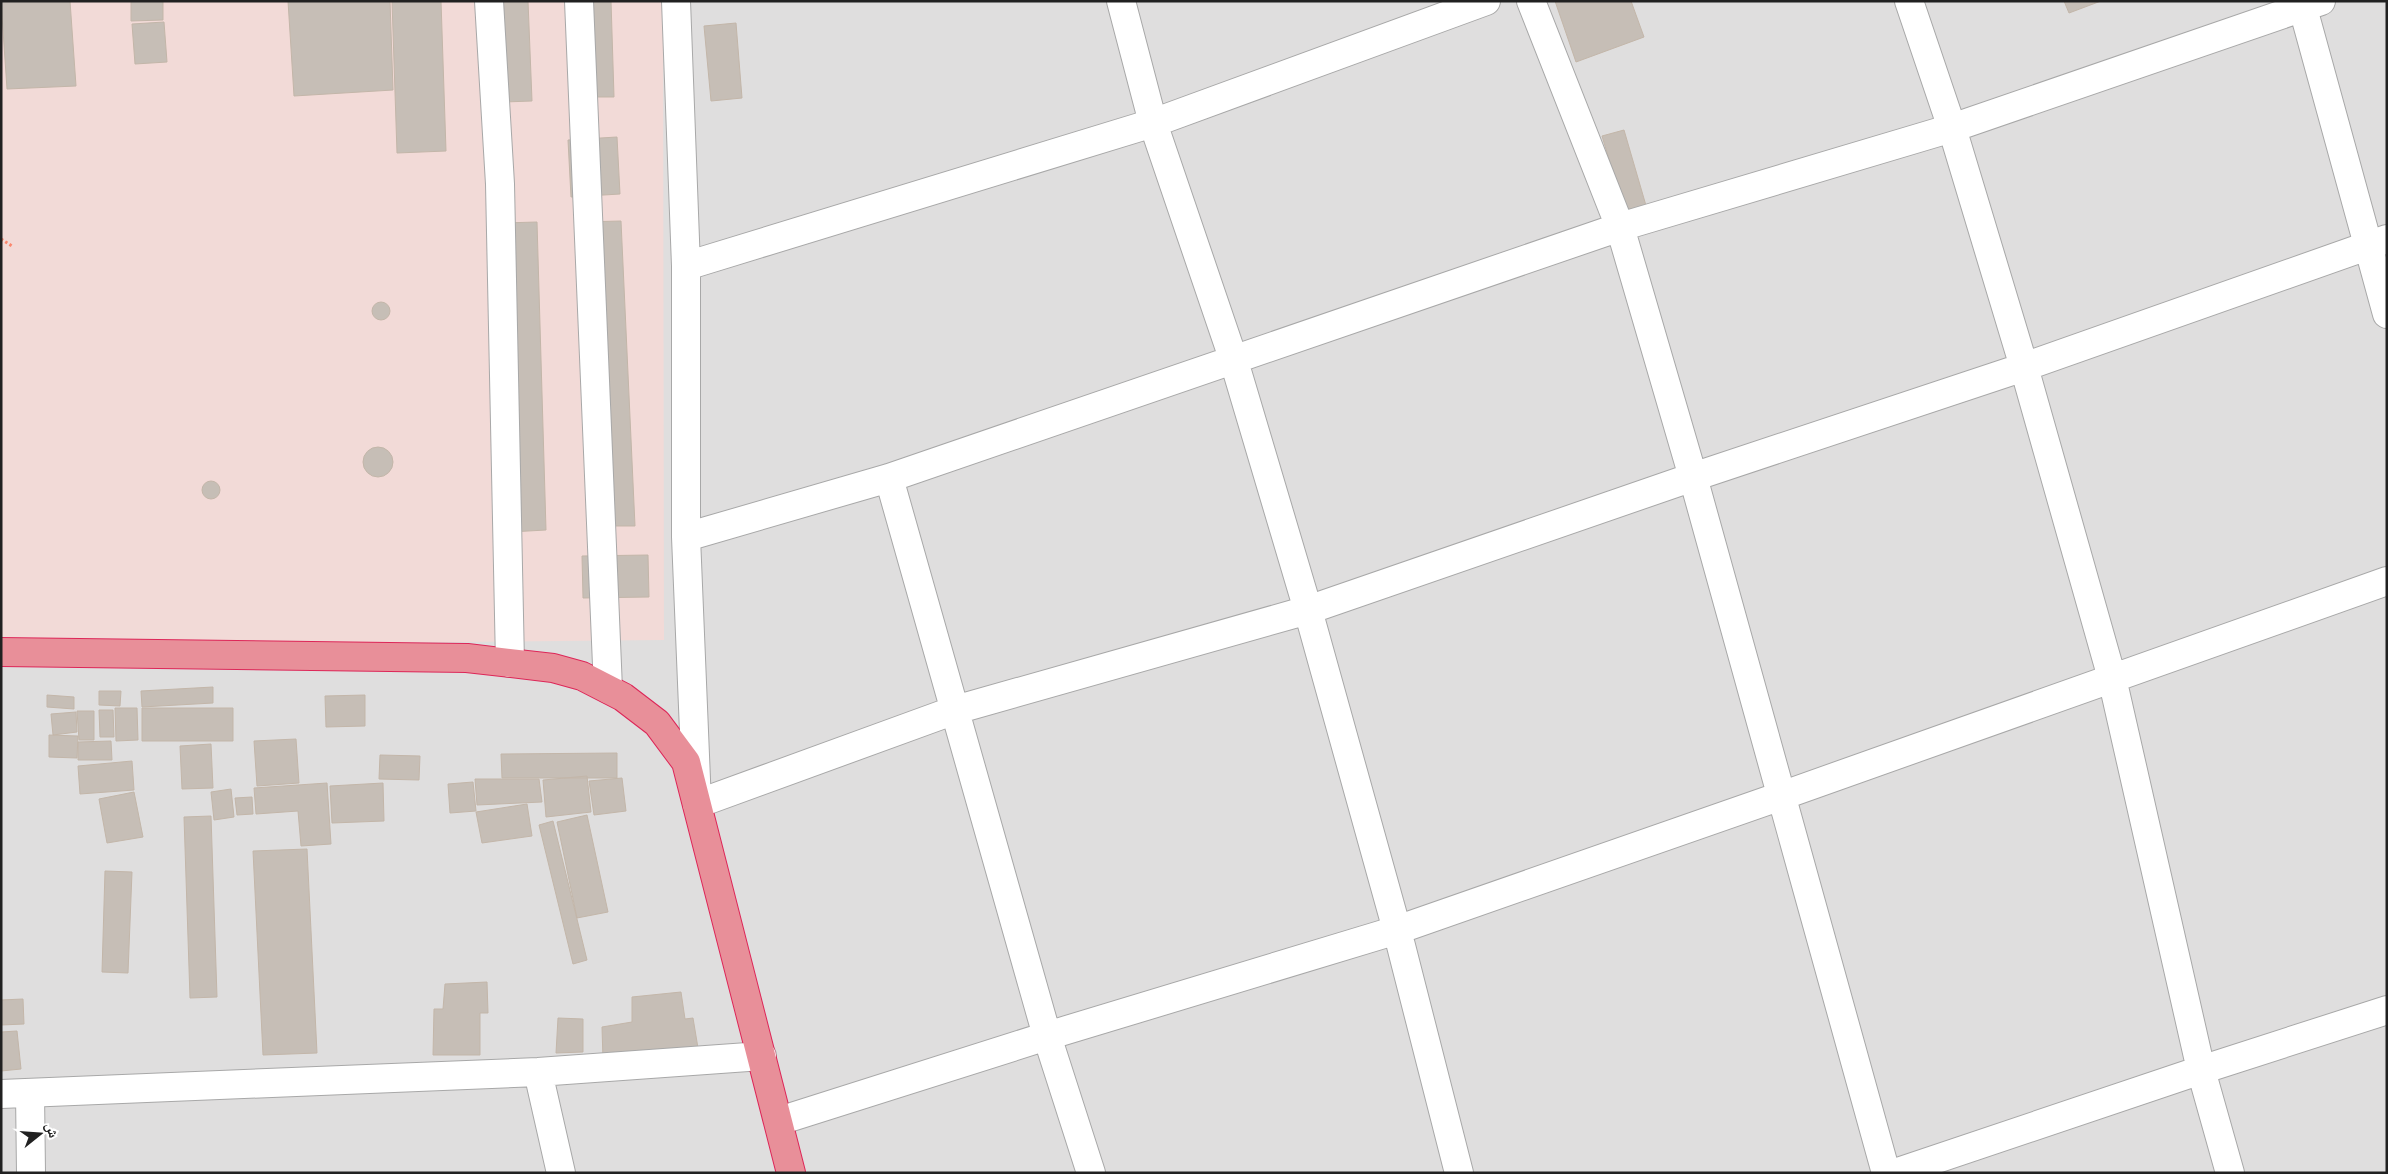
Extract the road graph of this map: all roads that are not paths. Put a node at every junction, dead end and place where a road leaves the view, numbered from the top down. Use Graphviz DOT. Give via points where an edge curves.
graph roads {
  1 [pos="489,1"];
  2 [pos="578,1"];
  3 [pos="676,1"];
  4 [pos="1120,1"];
  5 [pos="1486,1"];
  6 [pos="1531,1"];
  7 [pos="1909,1"];
  8 [pos="2308,3"];
  9 [pos="1153,122"];
  10 [pos="1952,128"];
  11 [pos="1620,228"];
  12 [pos="2377,243"];
  13 [pos="686,266"];
  14 [pos="2387,314"];
  15 [pos="1234,361"];
  16 [pos="2024,367"];
  17 [pos="1693,477"];
  18 [pos="889,478"];
  19 [pos="686,537"];
  20 [pos="2387,581"];
  21 [pos="1308,610"];
  22 [pos="1,652"];
  23 [pos="510,663"];
  24 [pos="2112,678"];
  25 [pos="608,689"];
  26 [pos="955,710"];
  27 [pos="1781,796"];
  28 [pos="697,804"];
  29 [pos="1397,930"];
  30 [pos="2387,1010"];
  31 [pos="1047,1036"];
  32 [pos="762,1056"];
  33 [pos="2201,1070"];
  34 [pos="538,1072"];
  35 [pos="30,1092"];
  36 [pos="1,1094"];
  37 [pos="779,1121"];
  38 [pos="31,1173"];
  39 [pos="560,1173"];
  40 [pos="791,1173"];
  41 [pos="1091,1173"];
  42 [pos="1459,1173"];
  43 [pos="1886,1173"];
  44 [pos="1895,1173"];
  45 [pos="2230,1173"];
  1 -- 23 [label="street" via="500,184"];
  2 -- 25 [label="street"];
  3 -- 13 [label="street"];
  4 -- 9 [label="street"];
  5 -- 9 [label="street"];
  6 -- 11 [label="street"];
  7 -- 10 [label="street"];
  8 -- 10 [label="street"];
  8 -- 12 [label="street"];
  9 -- 13 [label="street"];
  9 -- 15 [label="street"];
  10 -- 11 [label="street"];
  10 -- 16 [label="street"];
  11 -- 15 [label="street"];
  11 -- 17 [label="street"];
  12 -- 14 [label="street"];
  12 -- 16 [label="street"];
  13 -- 19 [label="street"];
  15 -- 18 [label="street"];
  15 -- 21 [label="street"];
  16 -- 17 [label="street"];
  16 -- 24 [label="street"];
  17 -- 21 [label="street"];
  17 -- 27 [label="street"];
  18 -- 19 [label="street"];
  18 -- 26 [label="street"];
  19 -- 28 [label="street"];
  20 -- 24 [label="street"];
  21 -- 26 [label="street"];
  21 -- 29 [label="street"];
  22 -- 23 [label="highway" via="467,658"];
  23 -- 25 [label="highway" via="562,670"];
  24 -- 27 [label="street"];
  24 -- 33 [label="street"];
  25 -- 28 [label="highway" via="624,697 657,723 686,762"];
  26 -- 28 [label="street"];
  26 -- 31 [label="street"];
  27 -- 29 [label="street"];
  27 -- 43 [label="street"];
  28 -- 32 [label="highway"];
  29 -- 31 [label="street"];
  29 -- 42 [label="street"];
  30 -- 33 [label="street"];
  31 -- 37 [label="street"];
  31 -- 41 [label="street"];
  32 -- 34 [label="street"];
  32 -- 37 [label="highway"];
  33 -- 44 [label="street"];
  33 -- 45 [label="street"];
  34 -- 35 [label="street"];
  34 -- 39 [label="street"];
  35 -- 36 [label="street"];
  35 -- 38 [label="street"];
  37 -- 40 [label="highway"];
}
